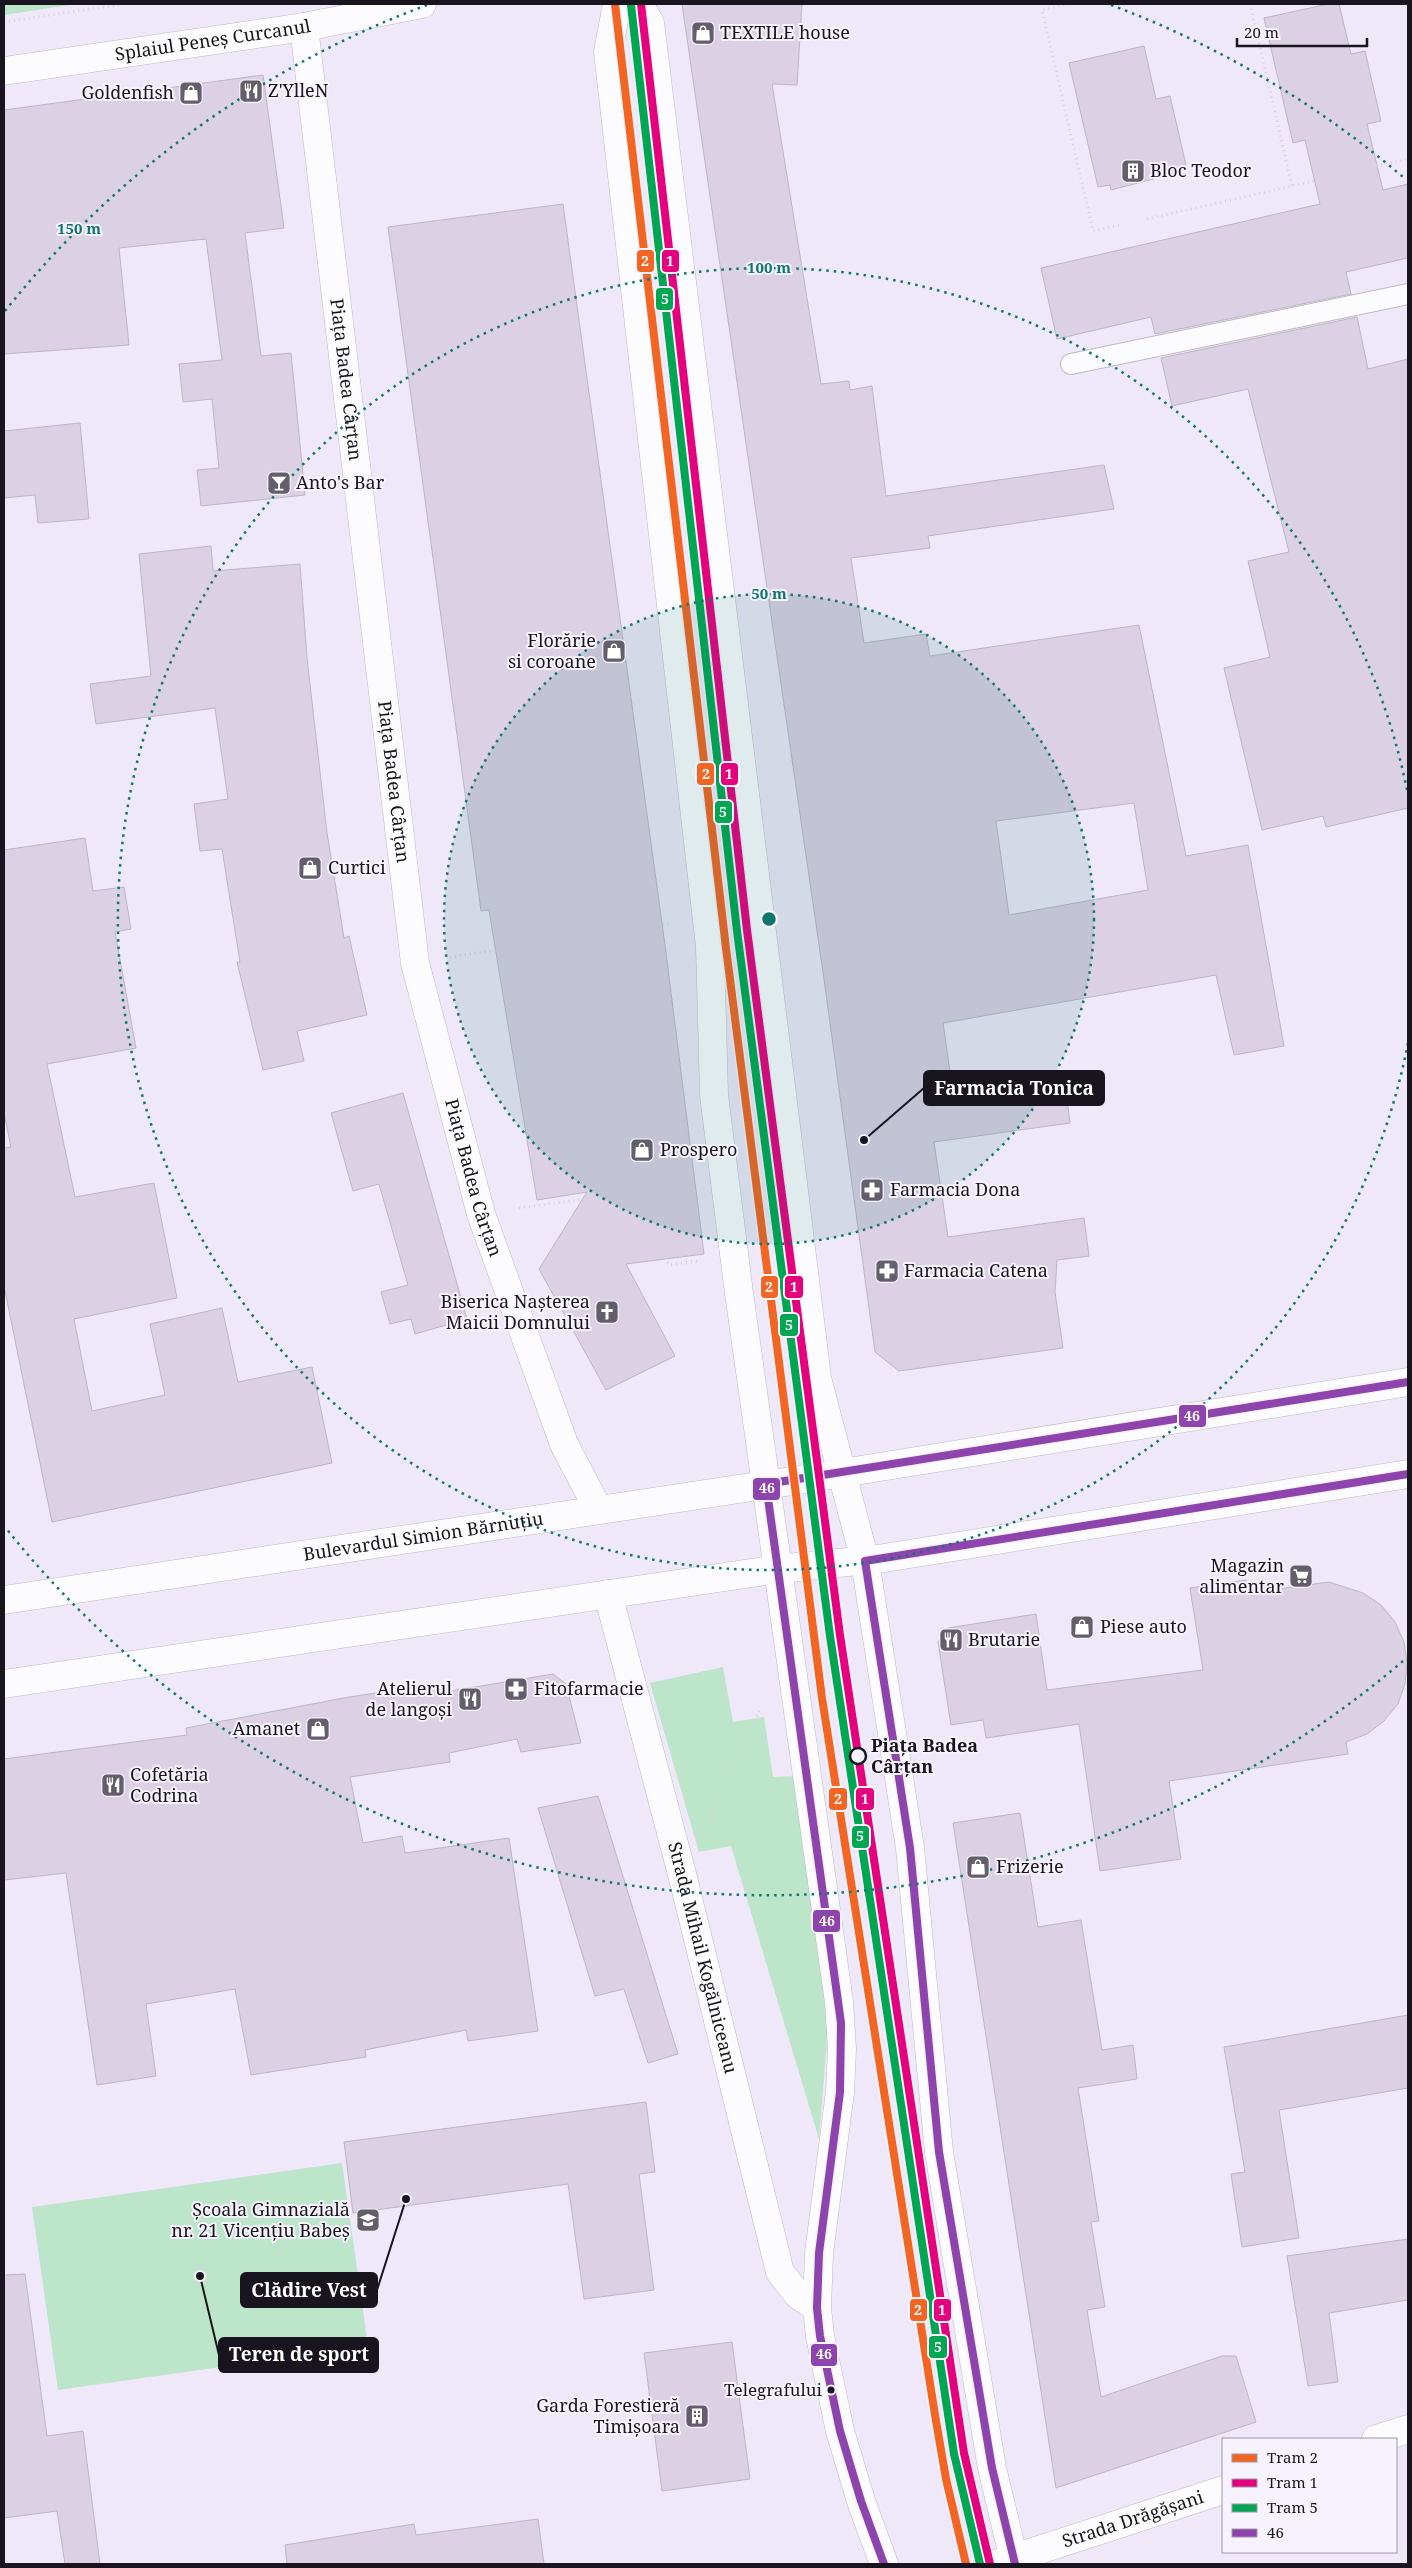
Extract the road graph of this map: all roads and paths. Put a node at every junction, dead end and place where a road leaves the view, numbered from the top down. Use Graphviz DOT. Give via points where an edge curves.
graph roads {
  1 [pos="123,4"];
  2 [pos="422,4"];
  3 [pos="616,4"];
  4 [pos="640,4"];
  5 [pos="1070,4"];
  6 [pos="1250,4"];
  7 [pos="4,22"];
  8 [pos="304,27"];
  9 [pos="4,71"];
  10 [pos="1408,159"];
  11 [pos="1342,174"];
  12 [pos="1314,181"];
  13 [pos="1292,186"];
  14 [pos="1147,219"];
  15 [pos="1119,225"];
  16 [pos="1408,294"];
  17 [pos="1071,364"];
  18 [pos="669,924"];
  19 [pos="576,938"];
  20 [pos="579,959"];
  21 [pos="415,963"];
  22 [pos="610,1188"];
  23 [pos="611,1195"];
  24 [pos="481,1214"];
  25 [pos="704,1260"];
  26 [pos="1408,1382"];
  27 [pos="842,1473"];
  28 [pos="1408,1474"];
  29 [pos="766,1484"];
  30 [pos="598,1509"];
  31 [pos="865,1561"];
  32 [pos="778,1569"];
  33 [pos="608,1594"];
  34 [pos="4,1600"];
  35 [pos="4,1684"];
  36 [pos="763,1703"];
  37 [pos="682,1874"];
  38 [pos="817,2308"];
  39 [pos="1408,2429"];
  40 [pos="1379,2438"];
  41 [pos="1222,2490"];
  42 [pos="1008,2562"];
  43 [pos="884,2564"];
  1 -- 7 [label="path"];
  2 -- 8 [label="street, Splaiul Peneș Curcanul"];
  3 -- 29 [label="street" via="608,52 710,947 714,1095"];
  4 -- 27 [label="street" via="650,23 817,1378"];
  5 -- 15 [label="path" via="1042,10 1044,20 1092,231"];
  6 -- 13 [label="path"];
  8 -- 9 [label="street, Splaiul Peneș Curcanul"];
  8 -- 21 [label="street, Piața Badea Cârțan"];
  10 -- 11 [label="path"];
  12 -- 13 [label="path"];
  13 -- 14 [label="path"];
  16 -- 17 [label="lane"];
  18 -- 19 [label="path"];
  19 -- 20 [label="path"];
  19 -- 21 [label="path"];
  21 -- 24 [label="street, Piața Badea Cârțan"];
  22 -- 23 [label="path"];
  23 -- 24 [label="path"];
  23 -- 25 [label="path" via="628,1193 669,1265"];
  24 -- 30 [label="street, Piața Badea Cârțan" via="564,1444"];
  26 -- 27 [label="street, Bulevardul Simion Bărnuțiu"];
  27 -- 29 [label="street, Bulevardul Simion Bărnuțiu"];
  27 -- 31 [label="street"];
  28 -- 31 [label="street"];
  29 -- 30 [label="street, Bulevardul Simion Bărnuțiu"];
  29 -- 32 [label="street"];
  30 -- 34 [label="street, Bulevardul Simion Bărnuțiu"];
  31 -- 32 [label="street"];
  31 -- 42 [label="street" via="910,1848 939,2152"];
  32 -- 33 [label="street"];
  32 -- 38 [label="street" via="841,2023 840,2092 819,2253"];
  33 -- 35 [label="street"];
  33 -- 37 [label="street, Strada Mihail Kogălniceanu"];
  36 -- 37 [label="path"];
  37 -- 38 [label="street, Strada Mihail Kogălniceanu" via="780,2272 797,2294"];
  38 -- 43 [label="street" via="840,2431"];
  39 -- 40 [label="street"];
  41 -- 42 [label="street, Strada Drăgășani"];
}
